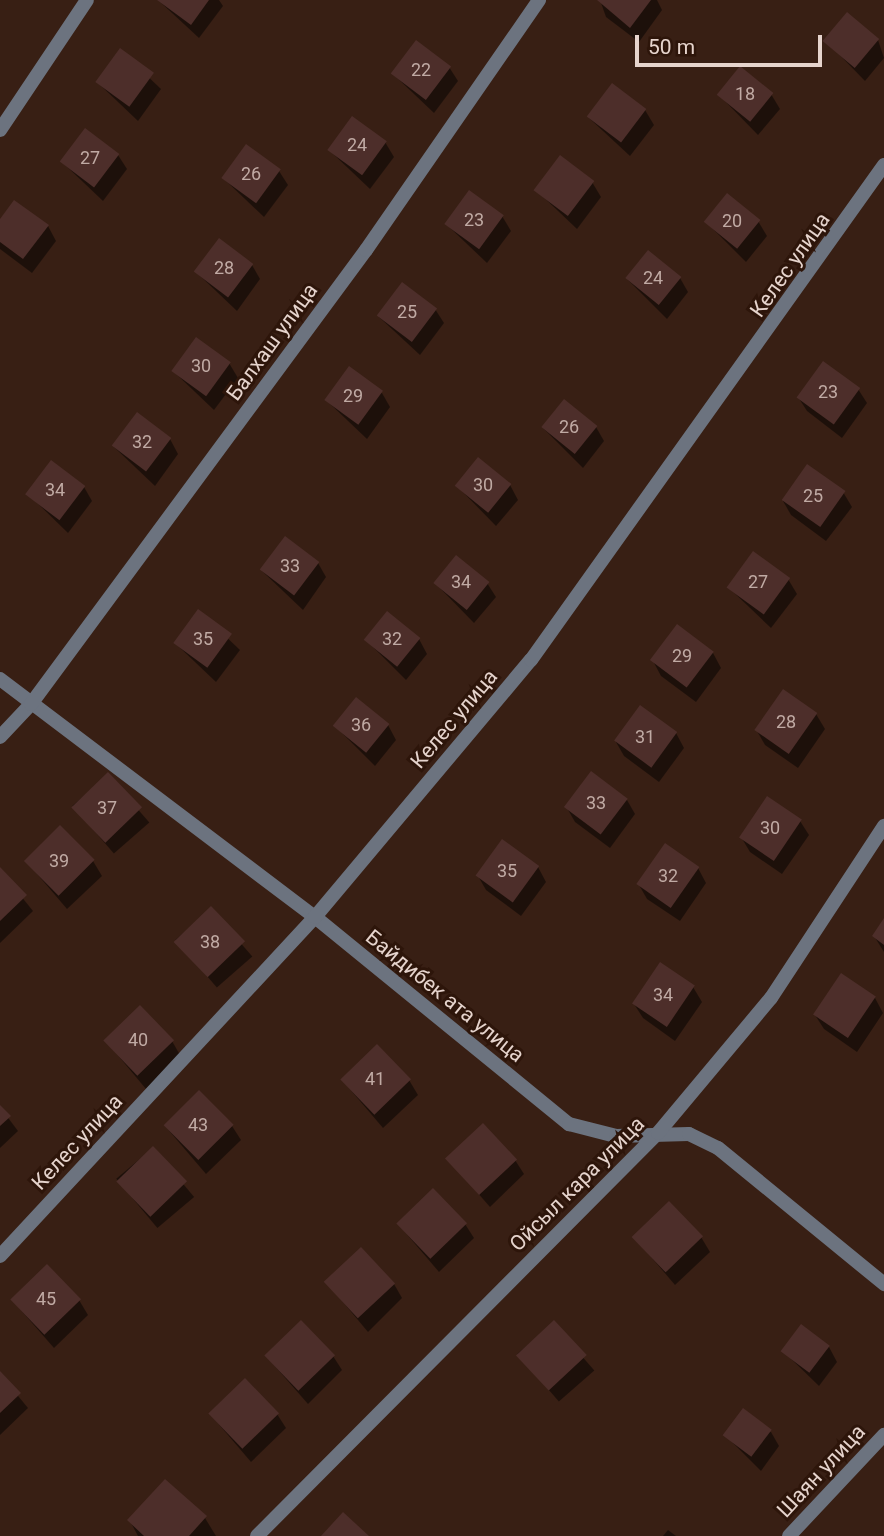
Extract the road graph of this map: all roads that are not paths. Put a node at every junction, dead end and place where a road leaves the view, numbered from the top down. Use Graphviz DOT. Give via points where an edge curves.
graph roads {
  1 [pos="87,0"];
  2 [pos="539,0"];
  3 [pos="0,130"];
  4 [pos="884,165"];
  5 [pos="0,679"];
  6 [pos="32,704"];
  7 [pos="0,737"];
  8 [pos="884,826"];
  9 [pos="315,917"];
  10 [pos="659,1133"];
  11 [pos="0,1256"];
  12 [pos="884,1284"];
  13 [pos="884,1435"];
  14 [pos="257,1536"];
  15 [pos="789,1536"];
  1 -- 3 [label="street"];
  2 -- 6 [label="street, Балхаш улица" via="366,250"];
  4 -- 9 [label="street, Келес улица" via="531,660"];
  5 -- 6 [label="street, Байдибек ата улица"];
  6 -- 7 [label="street, Балхаш улица"];
  6 -- 9 [label="street, Байдибек ата улица"];
  8 -- 10 [label="street, Ойсыл кара улица" via="771,998"];
  9 -- 10 [label="street, Байдибек ата улица" via="569,1124 616,1136"];
  9 -- 11 [label="street, Келес улица"];
  10 -- 12 [label="street, Байдибек ата улица" via="689,1134 719,1148"];
  10 -- 14 [label="street, Ойсыл кара улица"];
  13 -- 15 [label="street, Шаян улица"];
}
